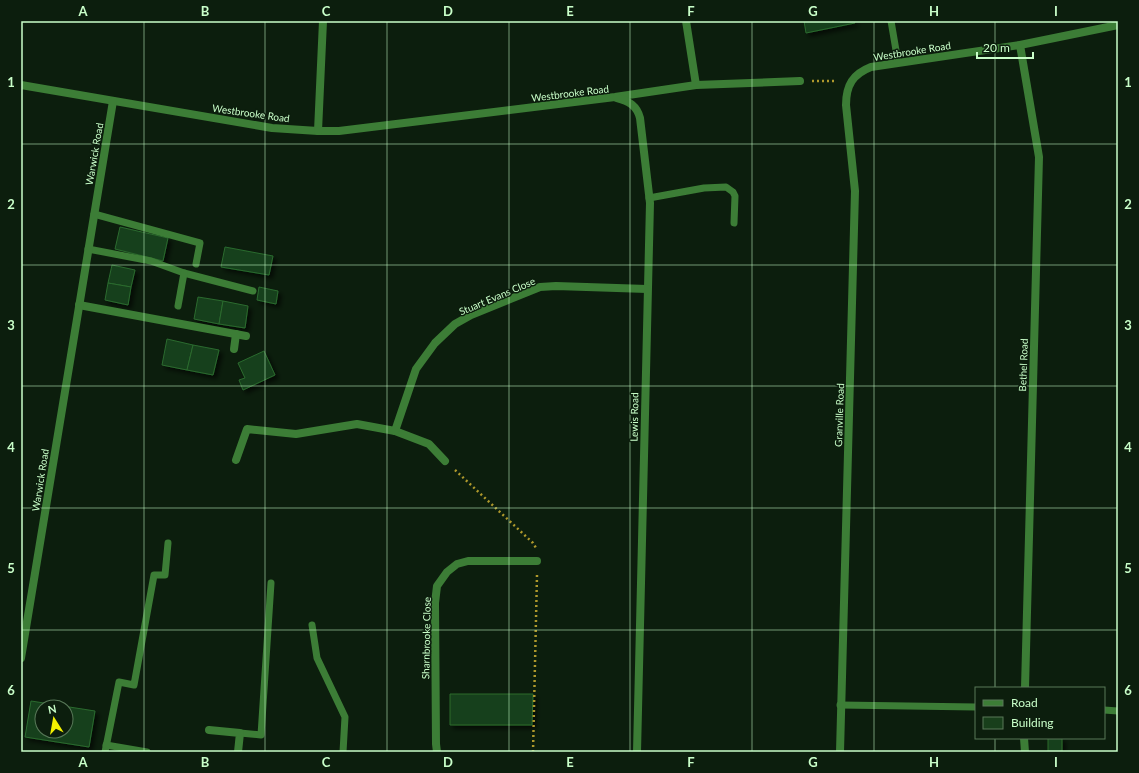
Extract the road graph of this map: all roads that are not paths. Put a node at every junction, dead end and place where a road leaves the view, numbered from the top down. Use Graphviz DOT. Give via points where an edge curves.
graph roads {
  1 [pos="323,21"];
  2 [pos="686,21"];
  3 [pos="891,21"];
  4 [pos="1118,25"];
  5 [pos="1020,45"];
  6 [pos="898,62"];
  7 [pos="852,80"];
  8 [pos="800,81"];
  9 [pos="21,85"];
  10 [pos="696,85"];
  11 [pos="615,97"];
  12 [pos="113,101"];
  13 [pos="318,131"];
  14 [pos="649,198"];
  15 [pos="94,214"];
  16 [pos="734,223"];
  17 [pos="88,249"];
  18 [pos="196,264"];
  19 [pos="184,273"];
  20 [pos="647,289"];
  21 [pos="253,291"];
  22 [pos="79,305"];
  23 [pos="178,306"];
  24 [pos="236,334"];
  25 [pos="246,336"];
  26 [pos="234,349"];
  27 [pos="395,431"];
  28 [pos="236,460"];
  29 [pos="445,460"];
  30 [pos="168,543"];
  31 [pos="537,561"];
  32 [pos="271,584"];
  33 [pos="312,626"];
  34 [pos="21,658"];
  35 [pos="1025,687"];
  36 [pos="840,705"];
  37 [pos="975,707"];
  38 [pos="1105,710"];
  39 [pos="1118,711"];
  40 [pos="208,730"];
  41 [pos="240,733"];
  42 [pos="1024,739"];
  43 [pos="105,749"];
  44 [pos="147,752"];
  45 [pos="238,752"];
  46 [pos="343,752"];
  47 [pos="437,752"];
  48 [pos="637,752"];
  49 [pos="840,752"];
  50 [pos="1025,752"];
  1 -- 13 [label="street"];
  2 -- 10 [label="street"];
  3 -- 6 [label="lane"];
  4 -- 5 [label="street, Westbrooke Road"];
  5 -- 6 [label="street, Westbrooke Road"];
  5 -- 35 [label="street, Bethel Road" via="1039,157"];
  6 -- 7 [label="street, Westbrooke Road" via="871,67 861,71"];
  7 -- 36 [label="street, Granville Road" via="846,96 855,191"];
  8 -- 10 [label="street, Westbrooke Road"];
  9 -- 12 [label="street, Westbrooke Road"];
  10 -- 11 [label="street, Westbrooke Road"];
  11 -- 13 [label="street, Westbrooke Road" via="339,131"];
  11 -- 14 [label="street, Lewis Road" via="626,100 638,110"];
  12 -- 13 [label="street, Westbrooke Road" via="272,128"];
  12 -- 15 [label="street, Warwick Road"];
  14 -- 16 [label="lane" via="704,188 726,187 735,196"];
  14 -- 20 [label="street, Lewis Road"];
  15 -- 17 [label="street, Warwick Road"];
  15 -- 18 [label="lane" via="200,243"];
  17 -- 19 [label="lane" via="151,261"];
  17 -- 22 [label="street, Warwick Road"];
  19 -- 21 [label="lane"];
  19 -- 23 [label="lane"];
  20 -- 27 [label="street, Stuart Evans Close" via="540,287 455,324 435,343 416,369"];
  20 -- 48 [label="street, Lewis Road"];
  22 -- 24 [label="street"];
  22 -- 34 [label="street, Warwick Road"];
  24 -- 25 [label="street"];
  24 -- 26 [label="street"];
  27 -- 28 [label="street" via="357,424 296,434 247,429"];
  27 -- 29 [label="street" via="429,444"];
  30 -- 43 [label="lane" via="165,575 154,575 134,685 119,682"];
  31 -- 47 [label="street, Sharnbrooke Close" via="468,561 457,564 447,572 438,586 435,603"];
  32 -- 41 [label="lane" via="261,735"];
  33 -- 46 [label="lane" via="317,658 344,717"];
  36 -- 37 [label="lane"];
  36 -- 49 [label="street, Granville Road"];
  38 -- 39 [label="lane"];
  40 -- 41 [label="street"];
  41 -- 45 [label="street"];
  42 -- 50 [label="street"];
  43 -- 44 [label="lane"];
}
